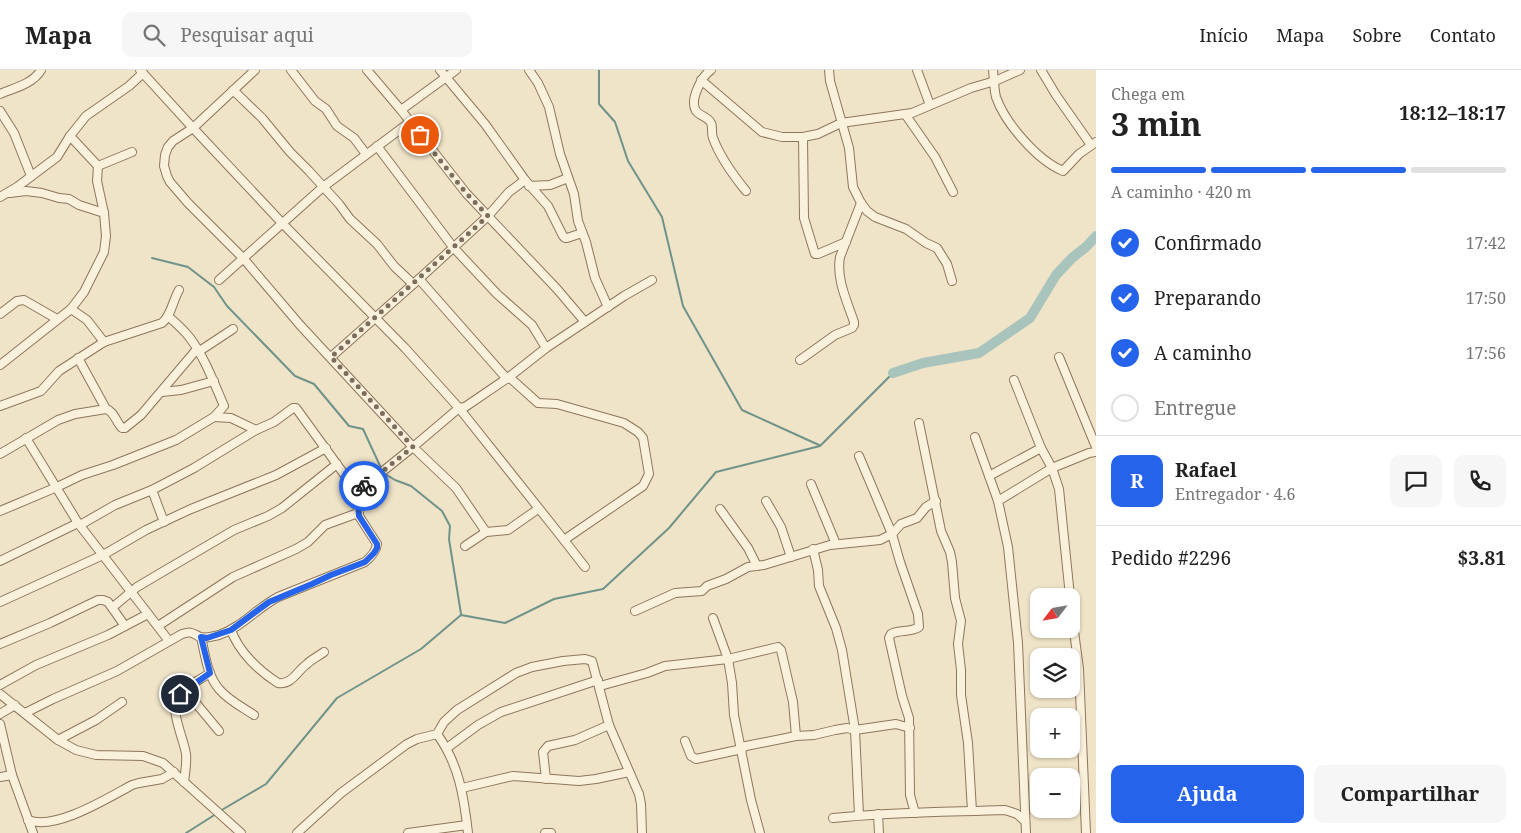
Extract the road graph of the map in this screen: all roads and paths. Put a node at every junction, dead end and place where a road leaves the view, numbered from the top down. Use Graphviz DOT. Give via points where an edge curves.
graph roads {
  1 [pos="41,70"];
  2 [pos="255,70"];
  3 [pos="291,70"];
  4 [pos="367,70"];
  5 [pos="440,70"];
  6 [pos="456,70"];
  7 [pos="529,70"];
  8 [pos="711,70"];
  9 [pos="829,70"];
  10 [pos="917,70"];
  11 [pos="993,70"];
  12 [pos="1020,70"];
  13 [pos="1041,70"];
  14 [pos="142,72"];
  15 [pos="446,77"];
  16 [pos="701,80"];
  17 [pos="995,81"];
  18 [pos="232,90"];
  19 [pos="0,94"];
  20 [pos="930,105"];
  21 [pos="401,110"];
  22 [pos="0,111"];
  23 [pos="905,114"];
  24 [pos="410,122"];
  25 [pos="841,123"];
  26 [pos="193,128"];
  27 [pos="70,136"];
  28 [pos="803,137"];
  29 [pos="1094,144"];
  30 [pos="377,146"];
  31 [pos="132,152"];
  32 [pos="366,154"];
  33 [pos="98,166"];
  34 [pos="31,176"];
  35 [pos="568,178"];
  36 [pos="527,183"];
  37 [pos="323,187"];
  38 [pos="746,191"];
  39 [pos="953,192"];
  40 [pos="4,195"];
  41 [pos="861,204"];
  42 [pos="104,214"];
  43 [pos="488,216"];
  44 [pos="283,224"];
  45 [pos="582,233"];
  46 [pos="846,242"];
  47 [pos="453,247"];
  48 [pos="243,258"];
  49 [pos="219,280"];
  50 [pos="652,280"];
  51 [pos="952,281"];
  52 [pos="416,282"];
  53 [pos="179,290"];
  54 [pos="608,307"];
  55 [pos="71,309"];
  56 [pos="0,314"];
  57 [pos="168,316"];
  58 [pos="375,318"];
  59 [pos="57,319"];
  60 [pos="585,322"];
  61 [pos="233,329"];
  62 [pos="104,342"];
  63 [pos="546,348"];
  64 [pos="198,350"];
  65 [pos="331,357"];
  66 [pos="1060,357"];
  67 [pos="78,358"];
  68 [pos="800,360"];
  69 [pos="0,364"];
  70 [pos="508,378"];
  71 [pos="1014,380"];
  72 [pos="214,382"];
  73 [pos="162,392"];
  74 [pos="0,406"];
  75 [pos="459,408"];
  76 [pos="106,409"];
  77 [pos="214,417"];
  78 [pos="918,423"];
  79 [pos="256,430"];
  80 [pos="975,437"];
  81 [pos="26,438"];
  82 [pos="413,447"];
  83 [pos="1096,447"];
  84 [pos="326,448"];
  85 [pos="1042,448"];
  86 [pos="1096,452"];
  87 [pos="0,454"];
  88 [pos="859,456"];
  89 [pos="337,464"];
  90 [pos="1052,468"];
  91 [pos="989,476"];
  92 [pos="811,484"];
  93 [pos="57,487"];
  94 [pos="152,490"];
  95 [pos="357,492"];
  96 [pos="766,501"];
  97 [pos="936,501"];
  98 [pos="998,501"];
  99 [pos="538,509"];
  100 [pos="720,509"];
  101 [pos="0,511"];
  102 [pos="358,513"];
  103 [pos="164,522"];
  104 [pos="79,524"];
  105 [pos="486,532"];
  106 [pos="892,534"];
  107 [pos="564,540"];
  108 [pos="836,544"];
  109 [pos="465,546"];
  110 [pos="813,549"];
  111 [pos="103,555"];
  112 [pos="791,556"];
  113 [pos="0,561"];
  114 [pos="757,566"];
  115 [pos="585,567"];
  116 [pos="1069,588"];
  117 [pos="132,592"];
  118 [pos="0,602"];
  119 [pos="113,607"];
  120 [pos="635,611"];
  121 [pos="148,614"];
  122 [pos="713,618"];
  123 [pos="125,626"];
  124 [pos="158,626"];
  125 [pos="231,630"];
  126 [pos="201,637"];
  127 [pos="1075,638"];
  128 [pos="169,641"];
  129 [pos="0,644"];
  130 [pos="324,652"];
  131 [pos="728,659"];
  132 [pos="210,673"];
  133 [pos="598,683"];
  134 [pos="0,684"];
  135 [pos="184,690"];
  136 [pos="0,694"];
  137 [pos="122,702"];
  138 [pos="15,705"];
  139 [pos="0,714"];
  140 [pos="25,714"];
  141 [pos="254,715"];
  142 [pos="0,724"];
  143 [pos="609,725"];
  144 [pos="910,728"];
  145 [pos="855,730"];
  146 [pos="219,731"];
  147 [pos="437,734"];
  148 [pos="796,736"];
  149 [pos="58,740"];
  150 [pos="685,740"];
  151 [pos="447,748"];
  152 [pos="741,748"];
  153 [pos="174,772"];
  154 [pos="628,772"];
  155 [pos="12,775"];
  156 [pos="0,777"];
  157 [pos="546,779"];
  158 [pos="184,782"];
  159 [pos="462,788"];
  160 [pos="972,811"];
  161 [pos="915,813"];
  162 [pos="878,814"];
  163 [pos="859,815"];
  164 [pos="833,818"];
  165 [pos="28,820"];
  166 [pos="1025,821"];
  167 [pos="467,829"];
  168 [pos="33,833"];
  169 [pos="241,833"];
  170 [pos="297,833"];
  171 [pos="408,833"];
  172 [pos="642,833"];
  173 [pos="760,833"];
  174 [pos="879,833"];
  175 [pos="1026,833"];
  176 [pos="1086,833"];
  1 -- 19 [label="street" via="30,82"];
  2 -- 18 [label="street"];
  3 -- 32 [label="street" via="337,126 354,138"];
  4 -- 21 [label="street"];
  5 -- 15 [label="street"];
  6 -- 15 [label="street"];
  7 -- 35 [label="street" via="549,107"];
  8 -- 16 [label="street"];
  9 -- 25 [label="street"];
  10 -- 20 [label="street"];
  11 -- 17 [label="street"];
  12 -- 17 [label="street"];
  13 -- 29 [label="street"];
  14 -- 26 [label="street"];
  14 -- 27 [label="street" via="129,86 86,116"];
  15 -- 21 [label="street"];
  15 -- 36 [label="street"];
  16 -- 28 [label="street" via="762,132 782,137"];
  16 -- 38 [label="street" via="694,99 696,111 710,120 713,139 732,174"];
  17 -- 20 [label="street"];
  17 -- 29 [label="street" via="995,93 1007,120 1038,154 1061,170"];
  18 -- 26 [label="street"];
  18 -- 37 [label="street" via="262,118"];
  20 -- 23 [label="street"];
  21 -- 24 [label="street"];
  22 -- 34 [label="street" via="14,133"];
  23 -- 25 [label="street"];
  23 -- 39 [label="street" via="935,157"];
  24 -- 30 [label="street"];
  24 -- 43 [label="street"];
  25 -- 28 [label="street"];
  25 -- 41 [label="street" via="851,157 851,180"];
  26 -- 44 [label="street"];
  26 -- 48 [label="street" via="168,147 164,160 167,176 188,203"];
  27 -- 33 [label="street"];
  27 -- 34 [label="street" via="56,157"];
  28 -- 46 [label="street" via="804,218 815,254"];
  30 -- 32 [label="street"];
  30 -- 47 [label="street"];
  31 -- 33 [label="street"];
  32 -- 37 [label="street"];
  33 -- 42 [label="street" via="97,181"];
  34 -- 40 [label="street"];
  35 -- 36 [label="street" via="550,185"];
  35 -- 45 [label="street"];
  36 -- 43 [label="street" via="509,192"];
  36 -- 45 [label="street" via="548,206 565,238"];
  37 -- 44 [label="street"];
  37 -- 52 [label="street" via="394,266"];
  40 -- 42 [label="street" via="26,191 42,193 69,199"];
  41 -- 46 [label="street"];
  41 -- 51 [label="street" via="875,217 906,229 937,248"];
  42 -- 55 [label="street" via="104,252 84,292"];
  43 -- 47 [label="street"];
  43 -- 60 [label="street"];
  44 -- 48 [label="street"];
  44 -- 58 [label="street"];
  45 -- 54 [label="street" via="595,278"];
  46 -- 68 [label="street" via="839,263 841,286 854,325"];
  47 -- 52 [label="street"];
  47 -- 63 [label="street" via="497,294 532,325"];
  48 -- 49 [label="street"];
  48 -- 65 [label="street"];
  50 -- 54 [label="street"];
  52 -- 58 [label="street"];
  52 -- 70 [label="street"];
  53 -- 57 [label="street"];
  54 -- 60 [label="street"];
  55 -- 59 [label="street"];
  55 -- 62 [label="street" via="87,320"];
  56 -- 59 [label="street" via="17,301 24,300"];
  57 -- 62 [label="street" via="162,324"];
  57 -- 64 [label="street"];
  58 -- 65 [label="street"];
  58 -- 75 [label="street"];
  59 -- 69 [label="street"];
  60 -- 63 [label="street"];
  61 -- 64 [label="street"];
  62 -- 67 [label="street"];
  63 -- 70 [label="street"];
  64 -- 72 [label="street"];
  64 -- 73 [label="street"];
  65 -- 82 [label="street"];
  66 -- 83 [label="street"];
  67 -- 74 [label="street" via="59,371 41,391"];
  67 -- 76 [label="street"];
  70 -- 75 [label="street"];
  70 -- 107 [label="street" via="538,403 557,404 624,423 643,438 649,474 643,486"];
  71 -- 85 [label="street"];
  72 -- 73 [label="street"];
  72 -- 77 [label="street" via="224,406"];
  73 -- 76 [label="street" via="125,428"];
  75 -- 82 [label="street"];
  75 -- 99 [label="street"];
  76 -- 81 [label="street" via="66,417"];
  77 -- 79 [label="street" via="231,418"];
  77 -- 93 [label="street" via="176,440"];
  78 -- 97 [label="street"];
  79 -- 84 [label="street" via="296,408"];
  79 -- 94 [label="street"];
  80 -- 91 [label="street"];
  81 -- 87 [label="street"];
  81 -- 93 [label="street"];
  82 -- 95 [label="street"];
  82 -- 105 [label="street" via="456,488"];
  84 -- 89 [label="street"];
  84 -- 103 [label="street" via="276,475"];
  85 -- 90 [label="street"];
  85 -- 91 [label="street"];
  86 -- 90 [label="street"];
  88 -- 106 [label="street"];
  89 -- 95 [label="street"];
  89 -- 117 [label="street" via="282,508 234,530"];
  90 -- 98 [label="street"];
  90 -- 116 [label="street" via="1061,499"];
  91 -- 98 [label="street"];
  92 -- 108 [label="street"];
  93 -- 101 [label="street"];
  93 -- 104 [label="street"];
  94 -- 103 [label="street"];
  94 -- 104 [label="street"];
  95 -- 102 [label="street"];
  96 -- 112 [label="street"];
  97 -- 106 [label="street" via="917,518 901,524"];
  97 -- 160 [label="street" via="941,531 950,552 961,621 958,644"];
  98 -- 166 [label="street" via="1008,547 1018,643"];
  99 -- 105 [label="street" via="508,530"];
  99 -- 107 [label="street"];
  100 -- 114 [label="street"];
  102 -- 124 [label="street" via="325,525 308,542 233,577"];
  102 -- 125 [label="street" via="377,544 370,558 269,602"];
  103 -- 111 [label="street"];
  104 -- 111 [label="street"];
  104 -- 113 [label="street"];
  105 -- 109 [label="street"];
  106 -- 108 [label="street" via="880,540"];
  106 -- 144 [label="street" via="919,623 915,630 895,632 889,638"];
  107 -- 115 [label="street"];
  108 -- 110 [label="street"];
  110 -- 112 [label="street"];
  110 -- 145 [label="street" via="819,586 839,637"];
  111 -- 117 [label="street"];
  111 -- 118 [label="street"];
  112 -- 114 [label="street"];
  114 -- 120 [label="street" via="748,567 702,591 675,593"];
  117 -- 119 [label="street"];
  117 -- 121 [label="street"];
  119 -- 123 [label="street"];
  119 -- 129 [label="street" via="98,600"];
  121 -- 123 [label="street"];
  121 -- 124 [label="street"];
  122 -- 131 [label="street"];
  123 -- 134 [label="street"];
  124 -- 128 [label="street"];
  125 -- 126 [label="street"];
  125 -- 130 [label="street" via="246,656 278,683 289,682"];
  126 -- 128 [label="street" via="187,632"];
  126 -- 132 [label="street"];
  127 -- 176 [label="street"];
  128 -- 140 [label="street" via="109,675"];
  131 -- 133 [label="street" via="665,666"];
  131 -- 148 [label="street" via="778,647 781,650 793,702"];
  131 -- 152 [label="street"];
  132 -- 135 [label="street"];
  132 -- 141 [label="street" via="220,690"];
  133 -- 143 [label="street"];
  133 -- 147 [label="street" via="592,662 585,659 523,670 457,710"];
  133 -- 151 [label="street" via="501,712"];
  135 -- 146 [label="street"];
  135 -- 158 [label="street" via="175,704 186,756"];
  136 -- 138 [label="street"];
  137 -- 149 [label="street"];
  138 -- 139 [label="street"];
  138 -- 140 [label="street"];
  140 -- 149 [label="street"];
  142 -- 155 [label="street"];
  143 -- 154 [label="street"];
  143 -- 157 [label="street" via="545,748"];
  144 -- 145 [label="street" via="896,724"];
  144 -- 161 [label="street" via="910,795"];
  145 -- 148 [label="street" via="847,728"];
  145 -- 163 [label="street"];
  147 -- 151 [label="street"];
  147 -- 170 [label="street" via="417,739 401,748 341,793"];
  148 -- 152 [label="street"];
  149 -- 153 [label="street" via="76,750 96,755 133,755 154,759"];
  150 -- 152 [label="street" via="691,756 696,759"];
  151 -- 159 [label="street"];
  152 -- 173 [label="street"];
  153 -- 158 [label="street"];
  153 -- 165 [label="street" via="162,779 139,782 66,817 40,823"];
  154 -- 157 [label="street" via="579,781"];
  154 -- 172 [label="street" via="639,794"];
  155 -- 156 [label="street"];
  155 -- 165 [label="street"];
  157 -- 159 [label="street" via="514,776"];
  158 -- 169 [label="street"];
  159 -- 167 [label="street"];
  160 -- 161 [label="street"];
  160 -- 166 [label="street" via="1005,810"];
  161 -- 162 [label="street"];
  162 -- 163 [label="street"];
  162 -- 174 [label="street"];
  163 -- 164 [label="street"];
  165 -- 168 [label="street"];
  166 -- 175 [label="street"];
  167 -- 171 [label="street"];
}
